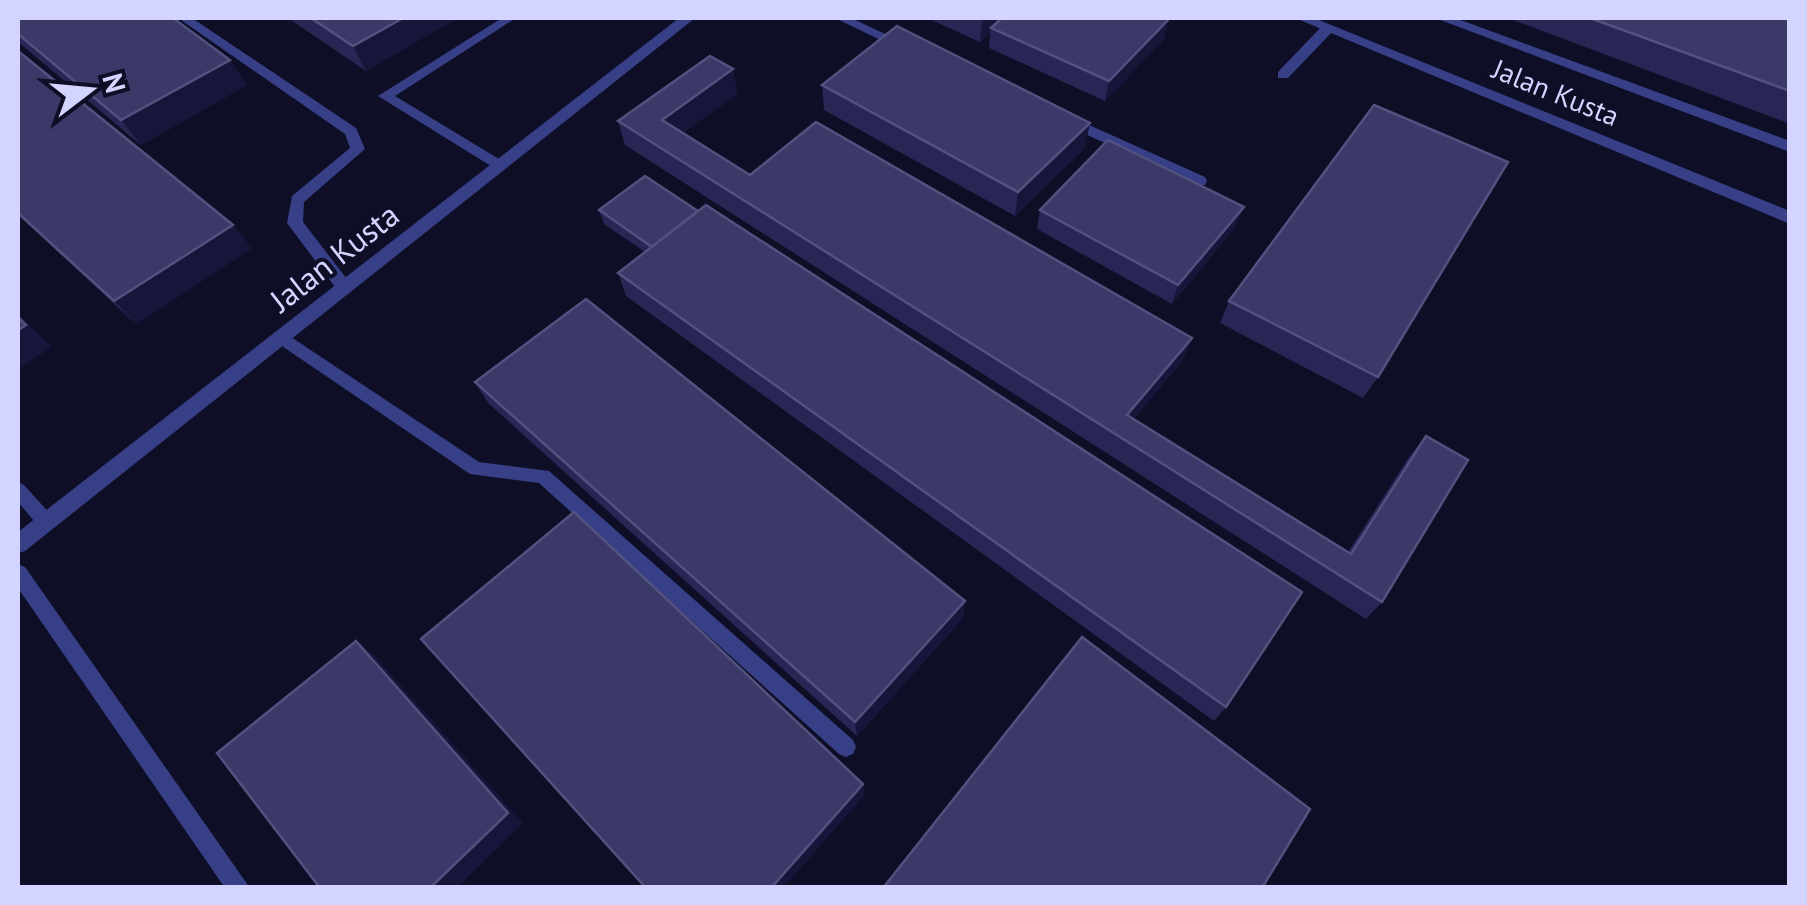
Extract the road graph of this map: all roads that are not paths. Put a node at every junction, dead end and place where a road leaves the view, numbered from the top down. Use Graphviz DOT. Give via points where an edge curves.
graph roads {
  1 [pos="184,18"];
  2 [pos="510,18"];
  3 [pos="688,18"];
  4 [pos="841,18"];
  5 [pos="1302,18"];
  6 [pos="1442,18"];
  7 [pos="1332,23"];
  8 [pos="912,50"];
  9 [pos="1283,75"];
  10 [pos="1056,116"];
  11 [pos="1790,147"];
  12 [pos="499,166"];
  13 [pos="1200,181"];
  14 [pos="1790,218"];
  15 [pos="344,288"];
  16 [pos="282,336"];
  17 [pos="18,490"];
  18 [pos="46,522"];
  19 [pos="18,544"];
  20 [pos="18,573"];
  21 [pos="846,747"];
  22 [pos="238,888"];
  1 -- 15 [label="lane" via="350,132 358,149 297,200 294,223"];
  2 -- 12 [label="lane" via="385,96"];
  3 -- 12 [label="street, Jalan Kusta"];
  4 -- 8 [label="lane"];
  5 -- 7 [label="street, Jalan Kusta"];
  6 -- 11 [label="street"];
  7 -- 9 [label="lane"];
  7 -- 14 [label="street, Jalan Kusta"];
  10 -- 13 [label="lane"];
  12 -- 15 [label="street, Jalan Kusta"];
  15 -- 16 [label="street, Jalan Kusta"];
  16 -- 18 [label="street, Jalan Kusta"];
  16 -- 21 [label="lane" via="476,470 544,476"];
  17 -- 18 [label="lane"];
  18 -- 19 [label="street, Jalan Kusta"];
  20 -- 22 [label="lane"];
}
